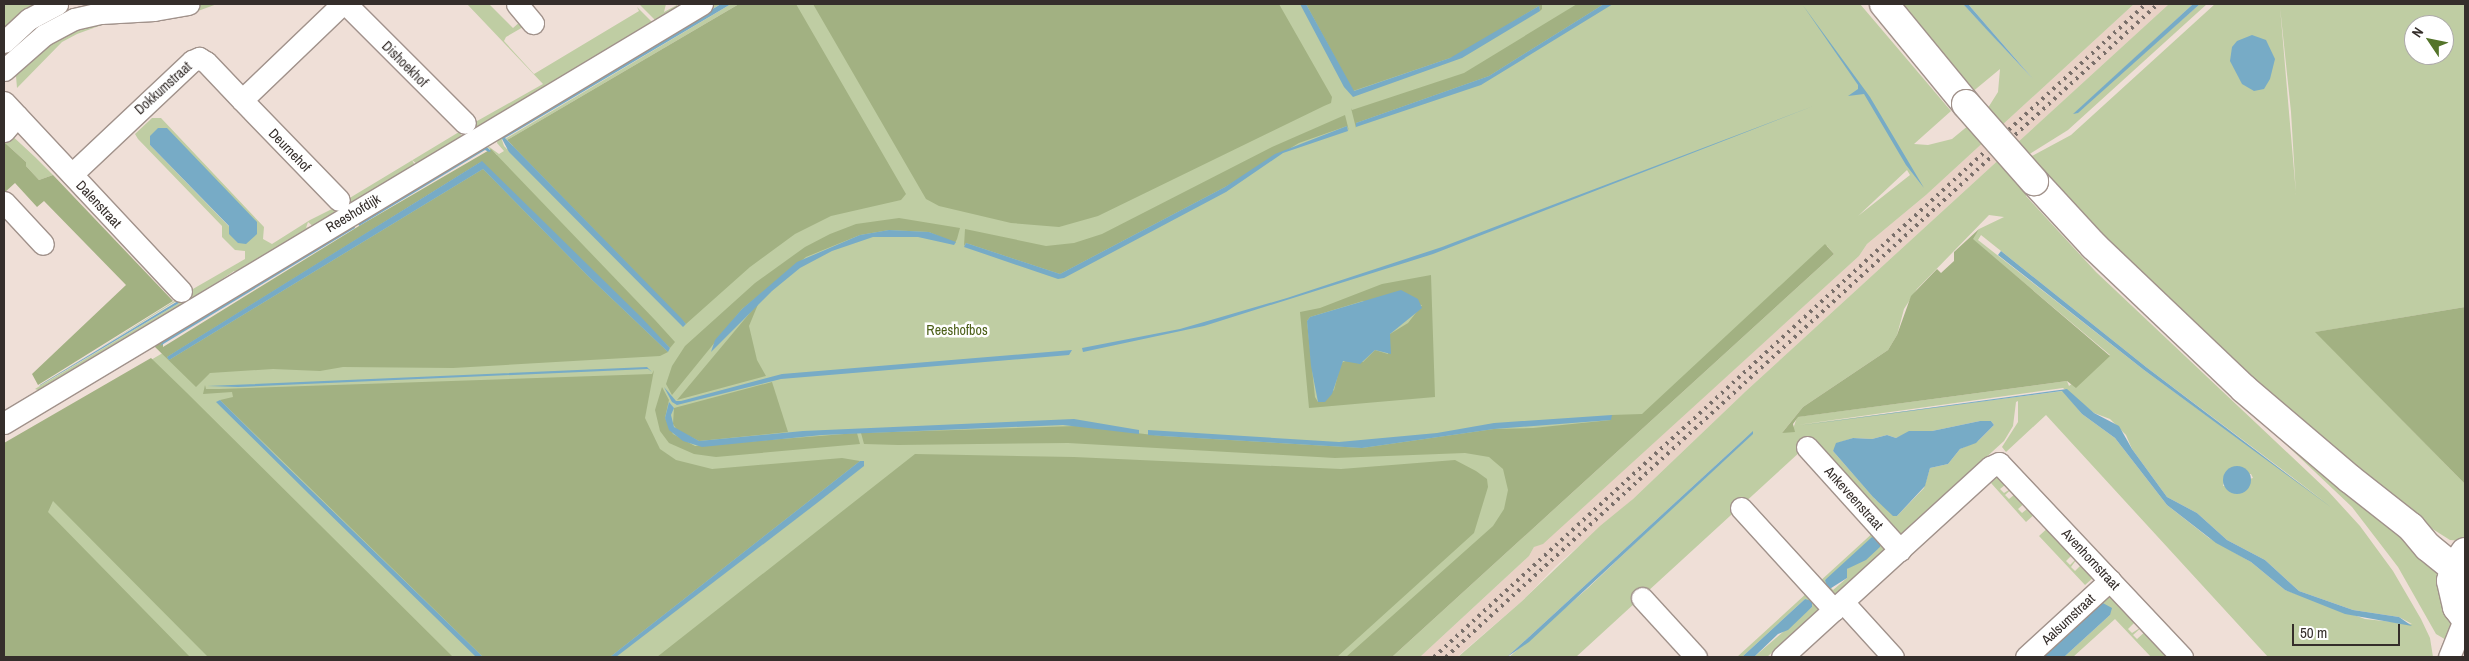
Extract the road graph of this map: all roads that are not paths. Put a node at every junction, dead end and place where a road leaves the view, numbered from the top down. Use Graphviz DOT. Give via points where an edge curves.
graph roads {
  1 [pos="57,4"];
  2 [pos="188,4"];
  3 [pos="342,4"];
  4 [pos="346,4"];
  5 [pos="517,4"];
  6 [pos="702,4"];
  7 [pos="1884,4"];
  8 [pos="533,23"];
  9 [pos="4,42"];
  10 [pos="4,70"];
  11 [pos="242,100"];
  12 [pos="8,116"];
  13 [pos="465,123"];
  14 [pos="72,174"];
  15 [pos="338,200"];
  16 [pos="4,202"];
  17 [pos="43,244"];
  18 [pos="181,291"];
  19 [pos="4,423"];
  20 [pos="1807,447"];
  21 [pos="1741,508"];
  22 [pos="1900,550"];
  23 [pos="2461,558"];
  24 [pos="2110,580"];
  25 [pos="1642,598"];
  26 [pos="1838,606"];
  27 [pos="2465,617"];
  28 [pos="2465,646"];
  29 [pos="1696,657"];
  30 [pos="1782,657"];
  31 [pos="1893,657"];
  32 [pos="2026,657"];
  33 [pos="2182,657"];
  34 [pos="2449,657"];
  35 [pos="2456,657"];
  1 -- 9 [label="street" via="29,19"];
  2 -- 10 [label="street" via="74,19 44,35"];
  3 -- 11 [label="street"];
  4 -- 13 [label="street, Dishoekhof"];
  5 -- 8 [label="street"];
  6 -- 19 [label="street, Reeshofdijk"];
  7 -- 23 [label="main road, bridge" via="1966,104 2094,246 2243,388 2350,479 2411,527"];
  11 -- 14 [label="street, Dokkumstraat" via="206,62 199,58 192,61"];
  11 -- 15 [label="street, Deurnehof"];
  12 -- 14 [label="street, Dalenstraat"];
  14 -- 18 [label="street, Dalenstraat"];
  16 -- 17 [label="street"];
  20 -- 22 [label="street, Ankeveenstraat"];
  21 -- 26 [label="street"];
  22 -- 24 [label="street, Avenhornstraat" via="1990,467 2000,463"];
  22 -- 26 [label="street"];
  23 -- 27 [label="main road" via="2452,594"];
  24 -- 32 [label="street, Aalsumstraat"];
  24 -- 33 [label="street, Avenhornstraat"];
  25 -- 29 [label="street"];
  26 -- 30 [label="street"];
  26 -- 31 [label="street"];
  27 -- 34 [label="street"];
  28 -- 35 [label="street"];
}
